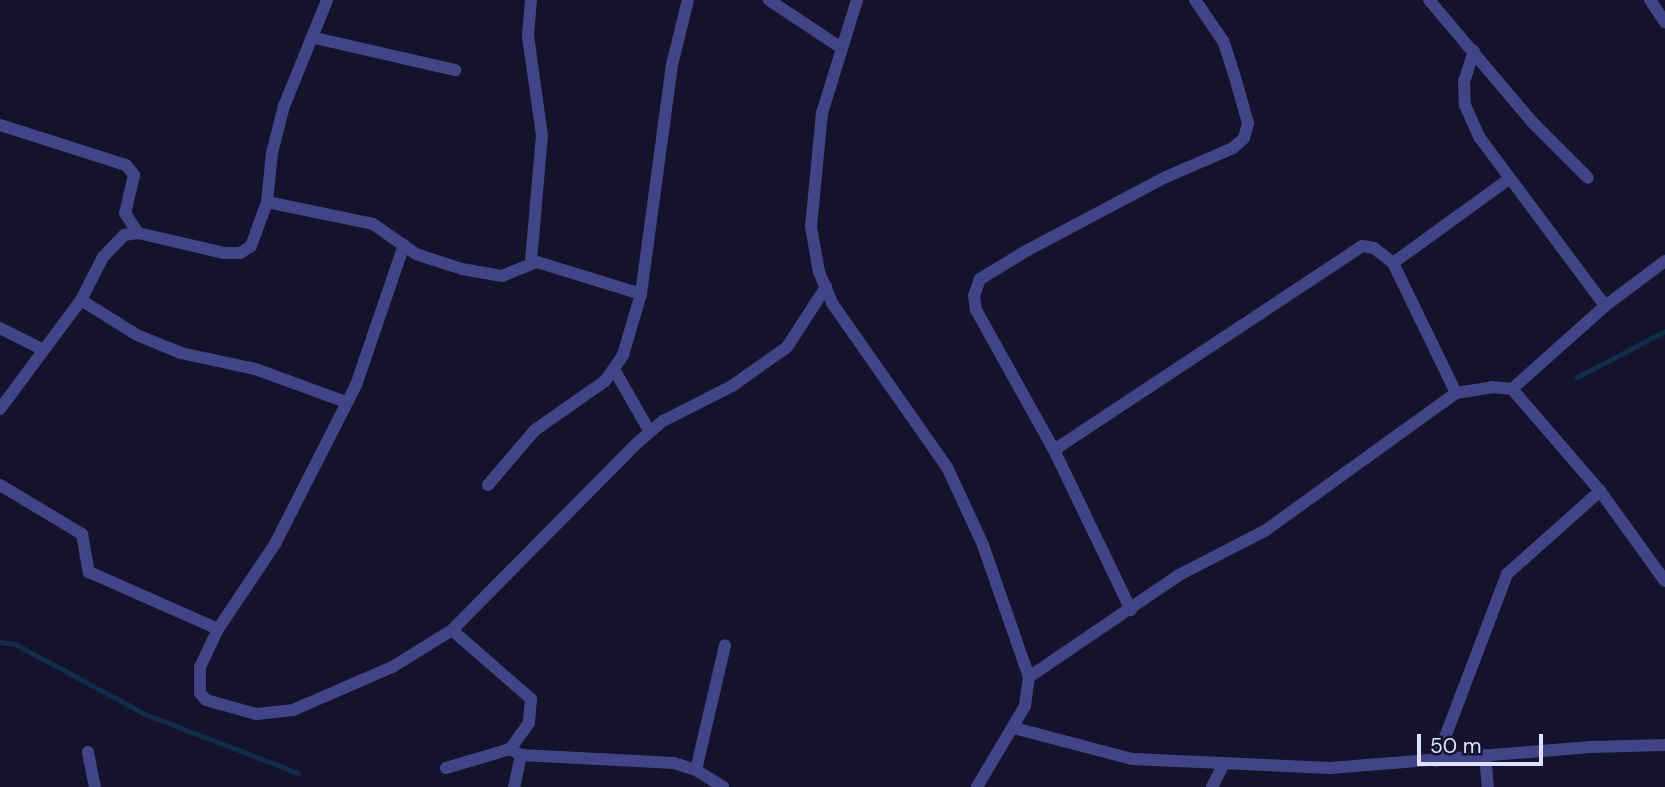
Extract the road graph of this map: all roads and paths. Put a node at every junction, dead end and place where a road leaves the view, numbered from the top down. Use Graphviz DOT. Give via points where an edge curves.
graph roads {
  1 [pos="327,0"];
  2 [pos="531,0"];
  3 [pos="688,0"];
  4 [pos="769,0"];
  5 [pos="857,0"];
  6 [pos="1195,0"];
  7 [pos="1429,0"];
  8 [pos="1652,1"];
  9 [pos="1665,22"];
  10 [pos="315,38"];
  11 [pos="841,47"];
  12 [pos="1474,51"];
  13 [pos="454,70"];
  14 [pos="0,125"];
  15 [pos="1509,178"];
  16 [pos="1588,178"];
  17 [pos="267,202"];
  18 [pos="138,233"];
  19 [pos="404,245"];
  20 [pos="1665,261"];
  21 [pos="531,262"];
  22 [pos="1393,263"];
  23 [pos="826,287"];
  24 [pos="641,294"];
  25 [pos="81,300"];
  26 [pos="1605,306"];
  27 [pos="0,328"];
  28 [pos="43,349"];
  29 [pos="615,371"];
  30 [pos="1512,389"];
  31 [pos="1456,394"];
  32 [pos="346,402"];
  33 [pos="0,409"];
  34 [pos="650,432"];
  35 [pos="1054,450"];
  36 [pos="0,485"];
  37 [pos="488,485"];
  38 [pos="1600,491"];
  39 [pos="1665,581"];
  40 [pos="1131,610"];
  41 [pos="218,629"];
  42 [pos="452,630"];
  43 [pos="725,645"];
  44 [pos="1029,677"];
  45 [pos="1014,728"];
  46 [pos="1665,745"];
  47 [pos="88,752"];
  48 [pos="515,752"];
  49 [pos="1485,755"];
  50 [pos="1436,761"];
  51 [pos="1223,765"];
  52 [pos="446,768"];
  53 [pos="696,769"];
  54 [pos="95,787"];
  55 [pos="514,787"];
  56 [pos="723,787"];
  57 [pos="977,787"];
  58 [pos="1212,787"];
  59 [pos="1488,787"];
  1 -- 10 [label="street"];
  2 -- 21 [label="street" via="528,36 542,135"];
  3 -- 24 [label="street" via="672,65"];
  4 -- 11 [label="street"];
  5 -- 11 [label="street"];
  6 -- 35 [label="street" via="1223,41 1248,123 1244,138 1233,148 1166,177 1026,251 991,271 976,289 976,310"];
  7 -- 12 [label="street"];
  8 -- 9 [label="street"];
  10 -- 13 [label="street"];
  10 -- 17 [label="street" via="284,106 272,152"];
  11 -- 23 [label="street" via="822,113 811,227"];
  12 -- 15 [label="street" via="1464,81 1465,104 1480,138"];
  12 -- 16 [label="street" via="1532,122"];
  14 -- 18 [label="street" via="126,165 134,175 125,213"];
  15 -- 22 [label="street"];
  15 -- 26 [label="street"];
  17 -- 18 [label="street" via="251,246 240,253 201,249"];
  17 -- 19 [label="street" via="373,224"];
  18 -- 25 [label="street" via="113,243"];
  19 -- 21 [label="street" via="439,262 494,276"];
  19 -- 32 [label="street"];
  20 -- 26 [label="street"];
  21 -- 24 [label="street"];
  22 -- 31 [label="street"];
  22 -- 35 [label="street" via="1374,248 1349,252"];
  23 -- 34 [label="street" via="787,346 732,386"];
  23 -- 44 [label="street" via="844,323 914,414 947,467 983,545"];
  24 -- 29 [label="street"];
  25 -- 28 [label="street"];
  25 -- 32 [label="street" via="137,335 181,353 255,369"];
  26 -- 30 [label="street"];
  27 -- 28 [label="street"];
  28 -- 33 [label="street"];
  29 -- 34 [label="street"];
  29 -- 37 [label="street" via="536,430"];
  30 -- 31 [label="street"];
  30 -- 38 [label="street"];
  31 -- 40 [label="street" via="1266,530 1180,575"];
  32 -- 41 [label="street" via="275,544"];
  34 -- 42 [label="street"];
  35 -- 40 [label="street"];
  36 -- 41 [label="street" via="82,534 89,572"];
  38 -- 39 [label="street"];
  38 -- 50 [label="street" via="1507,574"];
  40 -- 44 [label="street"];
  41 -- 42 [label="street" via="200,667 200,693 220,706 273,715 394,666"];
  42 -- 48 [label="street" via="530,695 529,723"];
  43 -- 53 [label="street"];
  44 -- 45 [label="street"];
  45 -- 51 [label="street" via="1132,759"];
  45 -- 57 [label="street"];
  46 -- 49 [label="street"];
  47 -- 54 [label="street"];
  48 -- 52 [label="street"];
  48 -- 53 [label="street" via="674,763"];
  48 -- 55 [label="street"];
  49 -- 50 [label="street"];
  49 -- 59 [label="street"];
  50 -- 51 [label="street" via="1330,768"];
  51 -- 58 [label="street"];
  53 -- 56 [label="street"];
}
